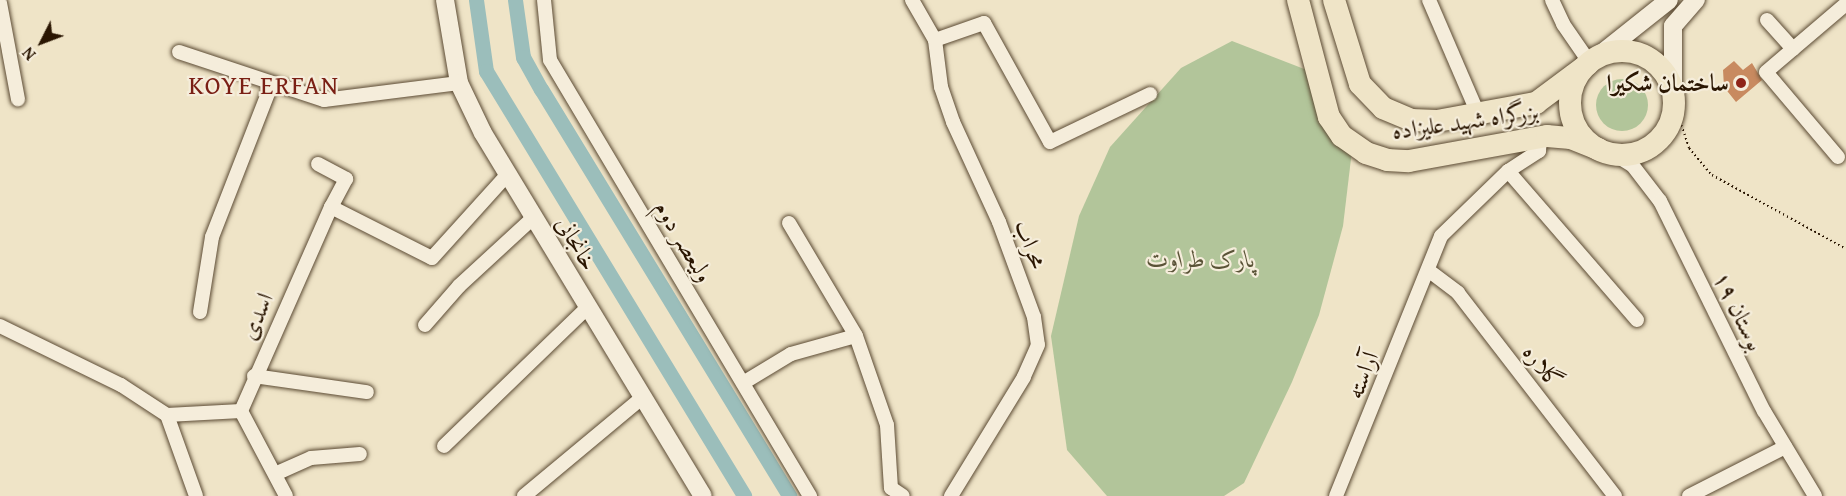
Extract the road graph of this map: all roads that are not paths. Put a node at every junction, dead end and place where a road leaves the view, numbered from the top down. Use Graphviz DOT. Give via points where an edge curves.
graph roads {
  1 [pos="445,0"];
  2 [pos="543,0"];
  3 [pos="912,0"];
  4 [pos="1298,0"];
  5 [pos="1334,0"];
  6 [pos="1429,0"];
  7 [pos="1552,0"];
  8 [pos="1669,0"];
  9 [pos="1696,0"];
  10 [pos="0,3"];
  11 [pos="1846,4"];
  12 [pos="1653,7"];
  13 [pos="1767,20"];
  14 [pos="935,40"];
  15 [pos="1793,49"];
  16 [pos="179,52"];
  17 [pos="1591,62"];
  18 [pos="459,82"];
  19 [pos="272,83"];
  20 [pos="1150,94"];
  21 [pos="1673,97"];
  22 [pos="18,99"];
  23 [pos="1478,114"];
  24 [pos="1540,137"];
  25 [pos="1607,152"];
  26 [pos="1838,157"];
  27 [pos="318,164"];
  28 [pos="1508,171"];
  29 [pos="508,174"];
  30 [pos="331,207"];
  31 [pos="534,217"];
  32 [pos="789,223"];
  33 [pos="1428,270"];
  34 [pos="588,307"];
  35 [pos="200,312"];
  36 [pos="1637,320"];
  37 [pos="425,325"];
  38 [pos="0,326"];
  39 [pos="856,336"];
  40 [pos="254,376"];
  41 [pos="743,383"];
  42 [pos="367,392"];
  43 [pos="643,397"];
  44 [pos="241,411"];
  45 [pos="167,415"];
  46 [pos="444,446"];
  47 [pos="1785,447"];
  48 [pos="360,454"];
  49 [pos="275,474"];
  50 [pos="196,496"];
  51 [pos="286,496"];
  52 [pos="524,496"];
  53 [pos="703,496"];
  54 [pos="810,496"];
  55 [pos="903,496"];
  56 [pos="951,496"];
  57 [pos="1336,496"];
  58 [pos="1616,496"];
  59 [pos="1689,496"];
  60 [pos="1815,496"];
  1 -- 18 [label="main road, خانجانی"];
  2 -- 41 [label="street, ولیعصر دوم" via="550,60"];
  3 -- 14 [label="street, محراب"];
  4 -- 24 [label="highway, بزرگراه شهید علیزاده" via="1329,117 1344,138 1362,152 1384,160 1406,161"];
  5 -- 23 [label="highway, بزرگراه شهید علیزاده" via="1351,64 1369,96 1400,117 1433,122"];
  6 -- 23 [label="street"];
  7 -- 17 [label="street" via="1563,24"];
  8 -- 12 [label="main road"];
  9 -- 21 [label="main road" via="1673,26"];
  10 -- 22 [label="street"];
  11 -- 15 [label="street"];
  12 -- 17 [label="main road"];
  13 -- 15 [label="street"];
  14 -- 20 [label="street" via="984,23 1050,142"];
  14 -- 56 [label="street, محراب" via="941,87 999,222 1034,317 1038,345 1024,377"];
  15 -- 26 [label="street" via="1766,72"];
  16 -- 19 [label="street"];
  17 -- 21 [label="highway" via="1616,51 1638,53 1660,68"];
  17 -- 23 [label="highway, بزرگراه شهید علیزاده" via="1539,102"];
  17 -- 25 [label="highway" via="1573,87 1571,108 1579,131"];
  18 -- 19 [label="street" via="324,100"];
  18 -- 29 [label="main road, خانجانی"];
  19 -- 35 [label="street" via="212,237"];
  21 -- 25 [label="highway" via="1669,125 1658,141 1633,154"];
  24 -- 25 [label="highway, بزرگراه شهید علیزاده" via="1571,138"];
  24 -- 28 [label="street, آراسته" via="1539,151"];
  25 -- 47 [label="street, بوستان ۱۹" via="1633,166 1660,201"];
  27 -- 30 [label="street, اسدی" via="346,179"];
  28 -- 33 [label="street, آراسته" via="1441,236"];
  28 -- 36 [label="street"];
  29 -- 30 [label="street" via="432,258"];
  29 -- 31 [label="main road, خانجانی"];
  30 -- 40 [label="street, اسدی"];
  31 -- 34 [label="main road, خانجانی"];
  31 -- 37 [label="street" via="459,286"];
  32 -- 39 [label="street"];
  33 -- 57 [label="street, آراسته"];
  33 -- 58 [label="street, گلاره" via="1458,293"];
  34 -- 43 [label="main road, خانجانی"];
  34 -- 46 [label="street"];
  38 -- 45 [label="street" via="121,385"];
  39 -- 41 [label="street" via="791,354"];
  39 -- 55 [label="street" via="887,425 891,488"];
  40 -- 42 [label="street"];
  40 -- 44 [label="street, اسدی"];
  41 -- 54 [label="street, ولیعصر دوم"];
  43 -- 52 [label="street"];
  43 -- 53 [label="main road, خانجانی"];
  44 -- 45 [label="street"];
  44 -- 49 [label="street"];
  45 -- 50 [label="street"];
  47 -- 59 [label="street"];
  47 -- 60 [label="street, بوستان ۱۹"];
  48 -- 49 [label="street" via="310,458"];
  49 -- 51 [label="street"];
}
